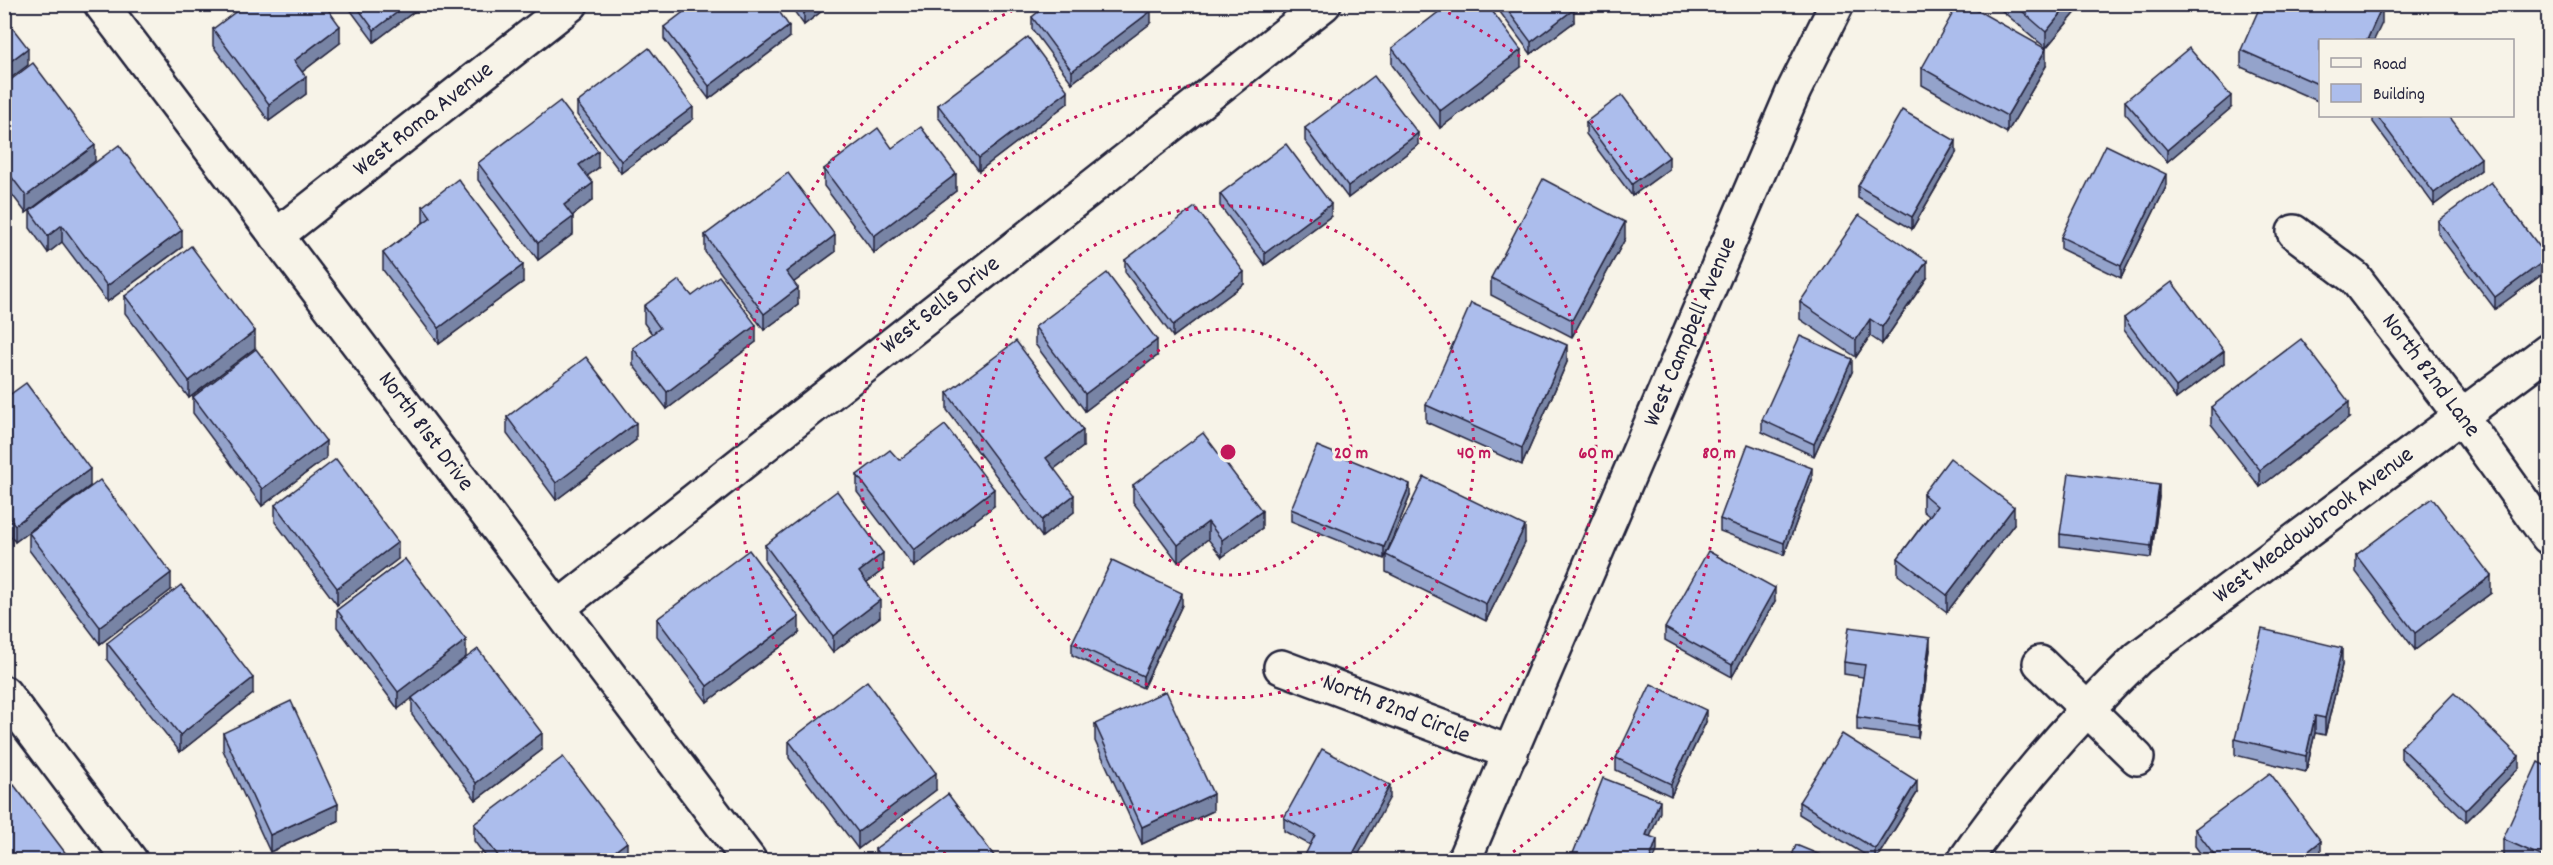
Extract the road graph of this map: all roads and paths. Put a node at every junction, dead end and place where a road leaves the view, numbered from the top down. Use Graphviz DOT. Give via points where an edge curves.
graph roads {
  1 [pos="101,4"];
  2 [pos="571,4"];
  3 [pos="1324,4"];
  4 [pos="1838,4"];
  5 [pos="2294,232"];
  6 [pos="276,236"];
  7 [pos="2548,351"];
  8 [pos="2461,416"];
  9 [pos="2548,537"];
  10 [pos="558,608"];
  11 [pos="2040,663"];
  12 [pos="1281,667"];
  13 [pos="4,693"];
  14 [pos="2085,709"];
  15 [pos="1511,753"];
  16 [pos="2137,758"];
  17 [pos="130,861"];
  18 [pos="749,861"];
  19 [pos="1464,861"];
  20 [pos="1965,861"];
  1 -- 6 [label="street, North 81st Drive"];
  2 -- 6 [label="street, West Roma Avenue"];
  3 -- 10 [label="street, West Sells Drive"];
  4 -- 15 [label="street, West Campbell Avenue" via="1794,90"];
  5 -- 8 [label="street, North 82nd Lane" via="2355,278"];
  6 -- 10 [label="street, North 81st Drive"];
  7 -- 8 [label="street, West Meadowbrook Avenue"];
  8 -- 9 [label="street, North 82nd Lane"];
  8 -- 14 [label="street, West Meadowbrook Avenue" via="2138,658"];
  10 -- 18 [label="street, North 81st Drive"];
  11 -- 14 [label="street"];
  12 -- 15 [label="street, North 82nd Circle"];
  13 -- 17 [label="street"];
  14 -- 16 [label="street"];
  14 -- 20 [label="street, West Meadowbrook Avenue" via="1998,812"];
  15 -- 19 [label="street, West Campbell Avenue"];
}
